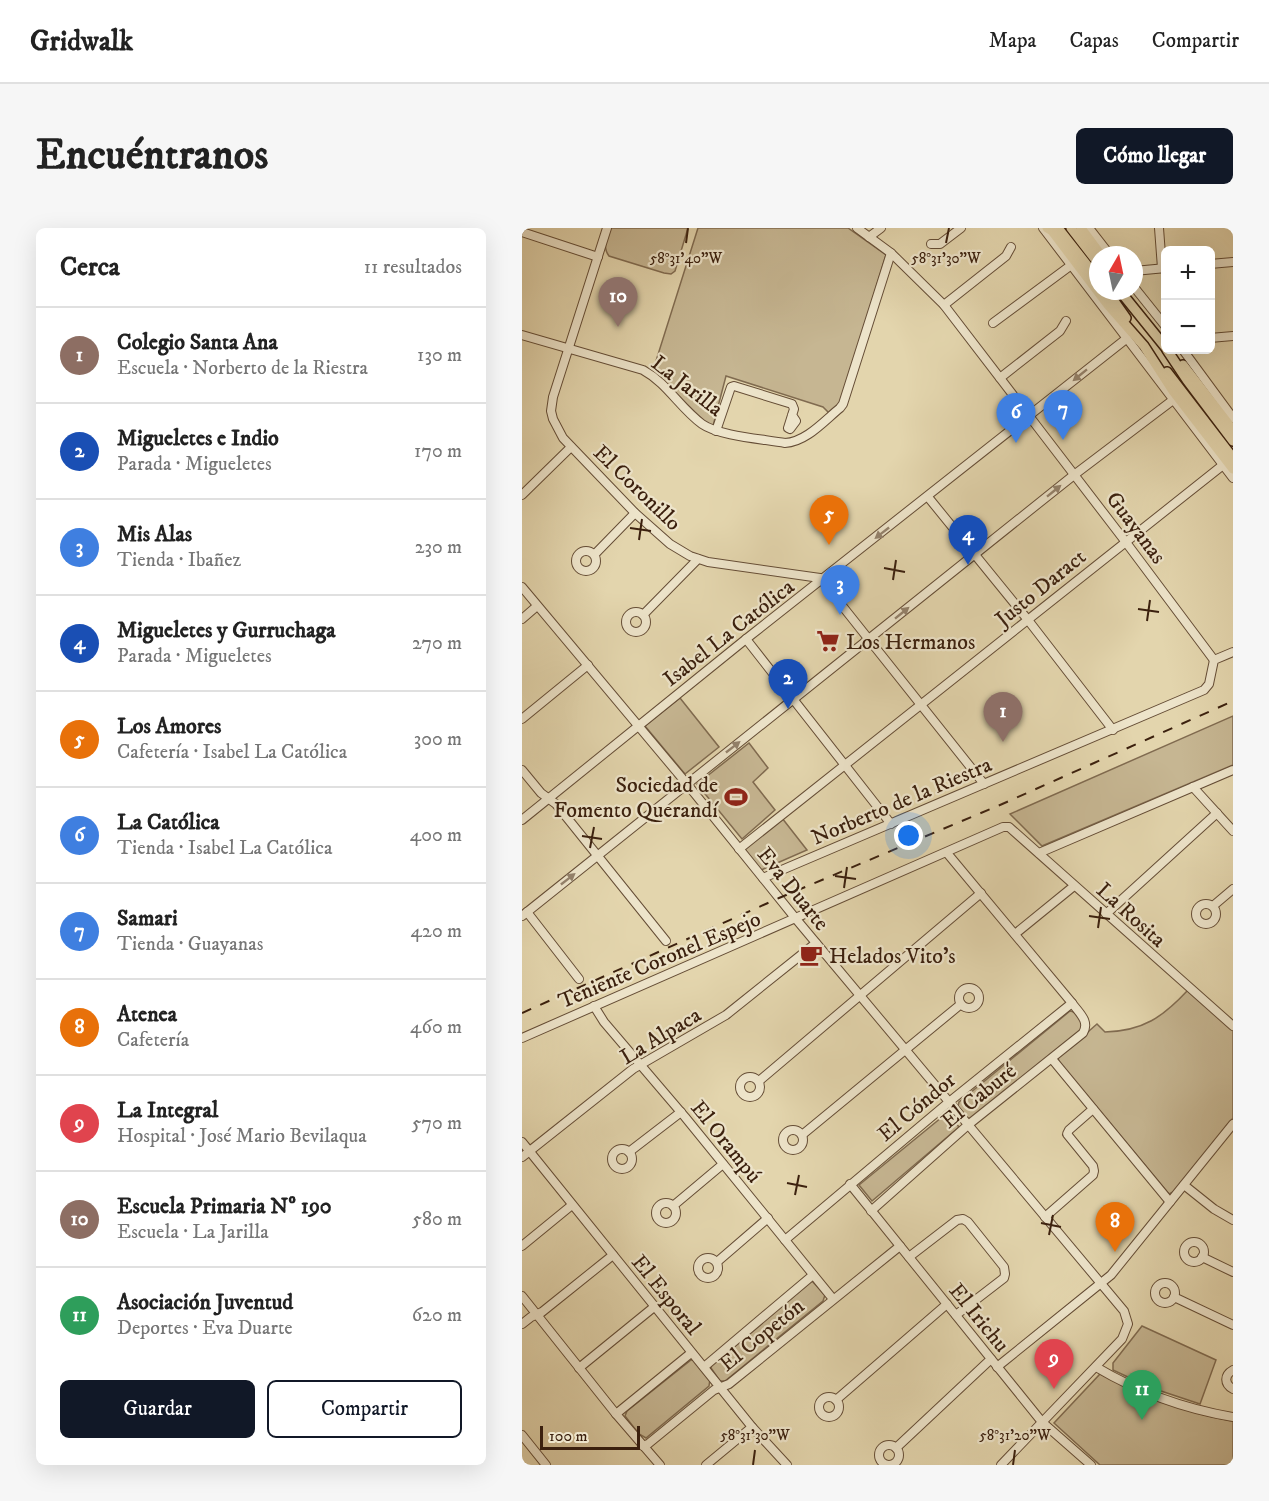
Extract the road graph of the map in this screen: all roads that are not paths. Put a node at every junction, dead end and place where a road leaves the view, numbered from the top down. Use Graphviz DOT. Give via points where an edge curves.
graph roads {
  1 [pos="608,228"];
  2 [pos="857,228"];
  3 [pos="881,228"];
  4 [pos="961,228"];
  5 [pos="1045,228"];
  6 [pos="1058,228"];
  7 [pos="1071,228"];
  8 [pos="1081,228"];
  9 [pos="1089,228"];
  10 [pos="1159,228"];
  11 [pos="526,231"];
  12 [pos="869,237"];
  13 [pos="931,244"];
  14 [pos="1094,246"];
  15 [pos="1103,246"];
  16 [pos="1161,246"];
  17 [pos="1011,247"];
  18 [pos="1089,251"];
  19 [pos="891,253"];
  20 [pos="598,256"];
  21 [pos="1233,262"];
  22 [pos="1215,264"];
  23 [pos="1070,266"];
  24 [pos="1089,268"];
  25 [pos="1161,268"];
  26 [pos="1143,271"];
  27 [pos="1143,298"];
  28 [pos="1124,300"];
  29 [pos="1126,300"];
  30 [pos="944,304"];
  31 [pos="1066,321"];
  32 [pos="1161,321"];
  33 [pos="993,323"];
  34 [pos="522,334"];
  35 [pos="1233,336"];
  36 [pos="1215,338"];
  37 [pos="1126,339"];
  38 [pos="1161,339"];
  39 [pos="1144,346"];
  40 [pos="568,349"];
  41 [pos="1170,354"];
  42 [pos="1172,354"];
  43 [pos="1186,354"];
  44 [pos="1000,378"];
  45 [pos="1183,383"];
  46 [pos="1173,400"];
  47 [pos="792,415"];
  48 [pos="1030,416"];
  49 [pos="1232,416"];
  50 [pos="1233,430"];
  51 [pos="717,431"];
  52 [pos="1233,441"];
  53 [pos="570,447"];
  54 [pos="1233,458"];
  55 [pos="1223,465"];
  56 [pos="1233,470"];
  57 [pos="1074,475"];
  58 [pos="1233,478"];
  59 [pos="522,495"];
  60 [pos="928,497"];
  61 [pos="635,513"];
  62 [pos="1125,541"];
  63 [pos="595,554"];
  64 [pos="975,554"];
  65 [pos="698,559"];
  66 [pos="801,574"];
  67 [pos="822,580"];
  68 [pos="522,587"];
  69 [pos="807,592"];
  70 [pos="537,606"];
  71 [pos="643,615"];
  72 [pos="522,619"];
  73 [pos="1028,620"];
  74 [pos="746,639"];
  75 [pos="868,639"];
  76 [pos="1233,652"];
  77 [pos="1214,660"];
  78 [pos="588,665"];
  79 [pos="794,699"];
  80 [pos="921,705"];
  81 [pos="522,719"];
  82 [pos="639,726"];
  83 [pos="1113,730"];
  84 [pos="847,765"];
  85 [pos="522,770"];
  86 [pos="1233,770"];
  87 [pos="687,784"];
  88 [pos="984,784"];
  89 [pos="1193,787"];
  90 [pos="548,798"];
  91 [pos="1217,813"];
  92 [pos="522,820"];
  93 [pos="891,824"];
  94 [pos="1009,827"];
  95 [pos="1233,831"];
  96 [pos="739,849"];
  97 [pos="947,853"];
  98 [pos="1039,853"];
  99 [pos="598,856"];
  100 [pos="763,878"];
  101 [pos="1074,886"];
  102 [pos="1233,889"];
  103 [pos="981,893"];
  104 [pos="1213,906"];
  105 [pos="525,914"];
  106 [pos="1106,914"];
  107 [pos="796,920"];
  108 [pos="1015,934"];
  109 [pos="666,940"];
  110 [pos="816,943"];
  111 [pos="579,979"];
  112 [pos="860,996"];
  113 [pos="1072,1003"];
  114 [pos="961,1004"];
  115 [pos="594,1006"];
  116 [pos="1233,1026"];
  117 [pos="522,1038"];
  118 [pos="904,1049"];
  119 [pos="1052,1059"];
  120 [pos="641,1065"];
  121 [pos="759,1081"];
  122 [pos="949,1102"];
  123 [pos="1093,1109"];
  124 [pos="681,1112"];
  125 [pos="1233,1124"];
  126 [pos="968,1125"];
  127 [pos="802,1135"];
  128 [pos="522,1142"];
  129 [pos="629,1152"];
  130 [pos="525,1154"];
  131 [pos="723,1164"];
  132 [pos="850,1184"];
  133 [pos="1184,1185"];
  134 [pos="1170,1202"];
  135 [pos="572,1205"];
  136 [pos="673,1206"];
  137 [pos="871,1211"];
  138 [pos="1045,1217"];
  139 [pos="768,1218"];
  140 [pos="1233,1220"];
  141 [pos="785,1240"];
  142 [pos="522,1246"];
  143 [pos="900,1246"];
  144 [pos="613,1255"];
  145 [pos="909,1257"];
  146 [pos="1202,1257"];
  147 [pos="717,1262"];
  148 [pos="1233,1272"];
  149 [pos="813,1275"];
  150 [pos="1101,1283"];
  151 [pos="522,1296"];
  152 [pos="1174,1297"];
  153 [pos="833,1299"];
  154 [pos="947,1304"];
  155 [pos="654,1307"];
  156 [pos="537,1315"];
  157 [pos="956,1315"];
  158 [pos="522,1324"];
  159 [pos="1233,1324"];
  160 [pos="691,1353"];
  161 [pos="991,1359"];
  162 [pos="704,1367"];
  163 [pos="997,1367"];
  164 [pos="1096,1367"];
  165 [pos="579,1368"];
  166 [pos="1233,1370"];
  167 [pos="720,1388"];
  168 [pos="1233,1389"];
  169 [pos="836,1400"];
  170 [pos="616,1414"];
  171 [pos="1233,1417"];
  172 [pos="1042,1422"];
  173 [pos="752,1427"];
  174 [pos="522,1435"];
  175 [pos="643,1446"];
  176 [pos="896,1448"];
  177 [pos="546,1465"];
  178 [pos="660,1465"];
  179 [pos="706,1465"];
  180 [pos="787,1465"];
  181 [pos="1002,1465"];
  182 [pos="1091,1465"];
  1 -- 20 [label="street, El Coronillo"];
  2 -- 12 [label="street, Guayanas"];
  3 -- 12 [label="street"];
  4 -- 13 [label="street" via="940,244"];
  5 -- 23 [label="street"];
  5 -- 39 [label="main road" via="1052,231"];
  6 -- 24 [label="main road"];
  7 -- 18 [label="main road"];
  8 -- 14 [label="main road"];
  9 -- 15 [label="street"];
  10 -- 16 [label="street"];
  11 -- 20 [label="street"];
  12 -- 19 [label="street, Guayanas"];
  17 -- 30 [label="street"];
  19 -- 30 [label="street, Guayanas"];
  19 -- 51 [label="street, La Jarilla" via="840,408 792,442"];
  20 -- 40 [label="street, El Coronillo"];
  21 -- 22 [label="street"];
  23 -- 33 [label="street"];
  23 -- 37 [label="street"];
  25 -- 26 [label="street"];
  27 -- 32 [label="street"];
  28 -- 39 [label="main road"];
  29 -- 38 [label="main road"];
  30 -- 44 [label="street, Guayanas"];
  31 -- 44 [label="street" via="1060,331"];
  34 -- 40 [label="street, La Jarilla"];
  35 -- 36 [label="street"];
  37 -- 46 [label="street"];
  37 -- 48 [label="street, Isabel La Católica, one-way"];
  39 -- 45 [label="main road"];
  39 -- 56 [label="main road"];
  40 -- 51 [label="street, La Jarilla" via="648,373 693,416"];
  40 -- 53 [label="street, El Coronillo" via="551,411 557,429"];
  41 -- 45 [label="main road"];
  42 -- 50 [label="main road"];
  43 -- 49 [label="street"];
  44 -- 48 [label="street, Guayanas"];
  45 -- 52 [label="main road"];
  45 -- 54 [label="main road"];
  46 -- 55 [label="street"];
  46 -- 57 [label="street"];
  47 -- 51 [label="street" via="792,404 734,386"];
  48 -- 57 [label="street, Guayanas"];
  48 -- 60 [label="street, Isabel La Católica"];
  53 -- 59 [label="street"];
  53 -- 61 [label="street, El Coronillo"];
  55 -- 58 [label="street"];
  55 -- 62 [label="street, Justo Daract"];
  57 -- 62 [label="street, Guayanas"];
  64 -- 57 [label="street, one-way"];
  60 -- 64 [label="street"];
  60 -- 67 [label="street, Isabel La Católica, one-way"];
  61 -- 63 [label="street"];
  61 -- 65 [label="street, El Coronillo" via="670,544"];
  62 -- 73 [label="street, Justo Daract"];
  62 -- 77 [label="street, Guayanas"];
  64 -- 73 [label="street"];
  75 -- 64 [label="street, one-way"];
  65 -- 66 [label="street, El Coronillo"];
  65 -- 71 [label="street"];
  66 -- 67 [label="street, El Coronillo"];
  66 -- 69 [label="street" via="808,585"];
  67 -- 69 [label="street, Isabel La Católica"];
  67 -- 75 [label="street"];
  68 -- 70 [label="street, Eva Duarte"];
  69 -- 74 [label="street, Isabel La Católica"];
  70 -- 72 [label="street"];
  70 -- 78 [label="street, Eva Duarte"];
  73 -- 80 [label="street, Justo Daract"];
  73 -- 83 [label="street"];
  74 -- 79 [label="street"];
  74 -- 82 [label="street, Isabel La Católica"];
  75 -- 79 [label="street"];
  75 -- 80 [label="street"];
  76 -- 77 [label="street"];
  77 -- 83 [label="street, Norberto de la Riestra" via="1204,690"];
  78 -- 81 [label="street"];
  78 -- 82 [label="street, Eva Duarte"];
  79 -- 84 [label="street"];
  87 -- 79 [label="street, one-way"];
  80 -- 84 [label="street, Justo Daract"];
  80 -- 88 [label="street"];
  82 -- 87 [label="street, Eva Duarte"];
  82 -- 90 [label="street, Isabel La Católica"];
  83 -- 88 [label="street, Norberto de la Riestra"];
  84 -- 93 [label="street"];
  84 -- 96 [label="street, Justo Daract"];
  85 -- 90 [label="street"];
  86 -- 89 [label="street"];
  87 -- 96 [label="street, Eva Duarte"];
  87 -- 99 [label="street"];
  88 -- 93 [label="street, Norberto de la Riestra"];
  89 -- 91 [label="street"];
  89 -- 98 [label="street"];
  90 -- 92 [label="street, Isabel La Católica"];
  90 -- 99 [label="street"];
  91 -- 95 [label="street"];
  91 -- 106 [label="street"];
  93 -- 100 [label="street, Norberto de la Riestra"];
  94 -- 97 [label="street, Teniente Coronel Espejo"];
  94 -- 98 [label="street, La Rosita"];
  96 -- 100 [label="street, Eva Duarte"];
  97 -- 103 [label="street"];
  97 -- 107 [label="street, Teniente Coronel Espejo"];
  98 -- 101 [label="street, La Rosita"];
  105 -- 99 [label="street, one-way"];
  99 -- 109 [label="street"];
  100 -- 107 [label="street, Eva Duarte"];
  101 -- 106 [label="street, La Rosita"];
  101 -- 108 [label="street"];
  102 -- 104 [label="street"];
  103 -- 108 [label="street"];
  103 -- 112 [label="street"];
  105 -- 111 [label="street"];
  106 -- 116 [label="street, La Rosita"];
  107 -- 110 [label="street, Eva Duarte"];
  107 -- 115 [label="street, Teniente Coronel Espejo"];
  108 -- 113 [label="street"];
  110 -- 112 [label="street, Eva Duarte"];
  110 -- 120 [label="street, La Alpaca" via="726,1015"];
  112 -- 118 [label="street, Eva Duarte"];
  112 -- 121 [label="street"];
  113 -- 119 [label="street, El Caburé" via="1086,1022 1085,1030"];
  113 -- 122 [label="street, El Cóndor"];
  114 -- 118 [label="street"];
  115 -- 117 [label="street, Teniente Coronel Espejo"];
  115 -- 120 [label="street, El Orampú"];
  118 -- 122 [label="street, Eva Duarte"];
  118 -- 127 [label="street"];
  119 -- 123 [label="street"];
  119 -- 126 [label="street, El Caburé"];
  120 -- 124 [label="street, El Orampú"];
  120 -- 130 [label="street, La Alpaca"];
  122 -- 126 [label="street, Eva Duarte"];
  122 -- 132 [label="street, El Cóndor"];
  123 -- 134 [label="street"];
  123 -- 138 [label="street" via="1067,1134 1093,1166 1093,1175"];
  124 -- 129 [label="street"];
  124 -- 131 [label="street, El Orampú"];
  125 -- 133 [label="street"];
  126 -- 137 [label="street, El Caburé"];
  126 -- 138 [label="street, Eva Duarte"];
  128 -- 130 [label="street, El Esporal"];
  130 -- 135 [label="street, El Esporal"];
  131 -- 136 [label="street"];
  131 -- 139 [label="street, El Orampú"];
  132 -- 137 [label="street, El Irichu"];
  132 -- 141 [label="street, El Cóndor"];
  133 -- 134 [label="street"];
  133 -- 140 [label="street"];
  134 -- 150 [label="street"];
  135 -- 142 [label="street"];
  135 -- 144 [label="street, El Esporal"];
  137 -- 143 [label="street, El Irichu"];
  138 -- 150 [label="street, Eva Duarte"];
  139 -- 141 [label="street, El Orampú"];
  139 -- 147 [label="street"];
  141 -- 149 [label="street, El Orampú"];
  143 -- 145 [label="street, El Irichu"];
  143 -- 153 [label="street, El Copetón"];
  144 -- 155 [label="street, El Esporal"];
  144 -- 156 [label="street"];
  145 -- 154 [label="street, El Irichu"];
  145 -- 157 [label="street" via="957,1220 968,1222 1004,1267 1005,1274"];
  146 -- 148 [label="street"];
  149 -- 153 [label="street, El Orampú"];
  149 -- 162 [label="street"];
  150 -- 163 [label="street"];
  150 -- 164 [label="street, Eva Duarte" via="1124,1311 1128,1324 1122,1338"];
  151 -- 156 [label="street"];
  152 -- 159 [label="street"];
  153 -- 167 [label="street, El Copetón"];
  154 -- 157 [label="street, El Irichu"];
  154 -- 169 [label="street"];
  155 -- 160 [label="street, El Esporal"];
  155 -- 165 [label="street"];
  156 -- 158 [label="street"];
  156 -- 165 [label="street"];
  157 -- 161 [label="street, El Irichu"];
  160 -- 162 [label="street, El Esporal"];
  160 -- 170 [label="street"];
  161 -- 163 [label="street, El Irichu"];
  161 -- 176 [label="street"];
  162 -- 167 [label="street, El Esporal"];
  163 -- 172 [label="street, El Irichu"];
  164 -- 171 [label="street" via="1157,1397"];
  164 -- 172 [label="street"];
  165 -- 170 [label="street"];
  166 -- 168 [label="street" via="1226,1378"];
  167 -- 173 [label="street, El Esporal"];
  167 -- 175 [label="street, El Copetón"];
  170 -- 175 [label="street"];
  172 -- 181 [label="street"];
  172 -- 182 [label="street, El Irichu"];
  173 -- 179 [label="street"];
  173 -- 180 [label="street, El Esporal"];
  174 -- 177 [label="street"];
  175 -- 178 [label="street"];
}
